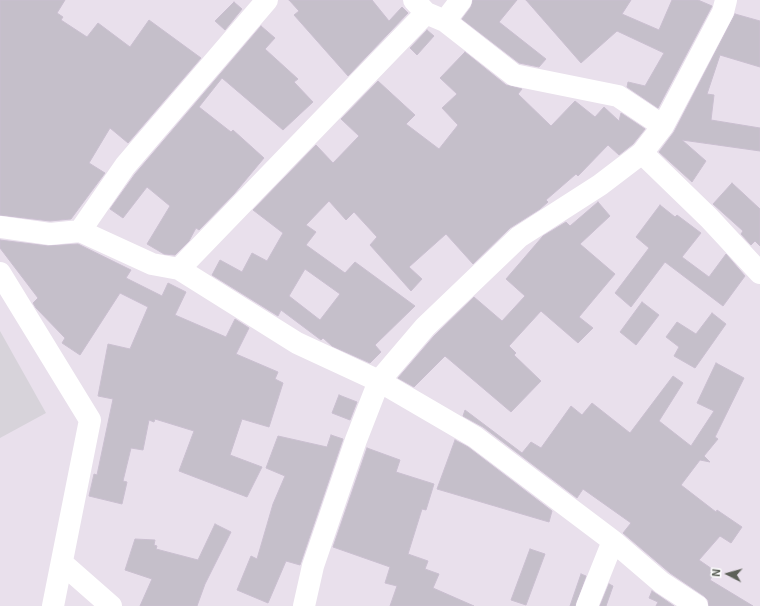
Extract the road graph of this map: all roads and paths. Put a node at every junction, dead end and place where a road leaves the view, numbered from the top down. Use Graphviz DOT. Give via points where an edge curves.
graph roads {
  1 [pos="267,0"];
  2 [pos="461,0"];
  3 [pos="726,0"];
  4 [pos="429,11"];
  5 [pos="663,126"];
  6 [pos="642,152"];
  7 [pos="0,227"];
  8 [pos="80,231"];
  9 [pos="179,269"];
  10 [pos="0,273"];
  11 [pos="760,273"];
  12 [pos="379,381"];
  13 [pos="613,541"];
  14 [pos="62,562"];
  15 [pos="53,606"];
  16 [pos="111,606"];
  17 [pos="304,606"];
  18 [pos="587,606"];
  19 [pos="697,606"];
  1 -- 8 [label="street" via="125,166"];
  2 -- 4 [label="street"];
  3 -- 5 [label="street" via="723,12"];
  4 -- 5 [label="street" via="514,75 618,96"];
  4 -- 9 [label="street"];
  5 -- 6 [label="street"];
  6 -- 11 [label="street"];
  6 -- 12 [label="street" via="600,185 519,237 425,327"];
  7 -- 8 [label="street" via="50,234"];
  8 -- 9 [label="street" via="152,264"];
  9 -- 12 [label="street" via="297,343"];
  10 -- 14 [label="street" via="90,420"];
  12 -- 13 [label="street" via="475,437"];
  12 -- 17 [label="street" via="356,440 314,566"];
  13 -- 18 [label="street"];
  13 -- 19 [label="street" via="662,583"];
  14 -- 15 [label="street"];
  14 -- 16 [label="street"];
}
